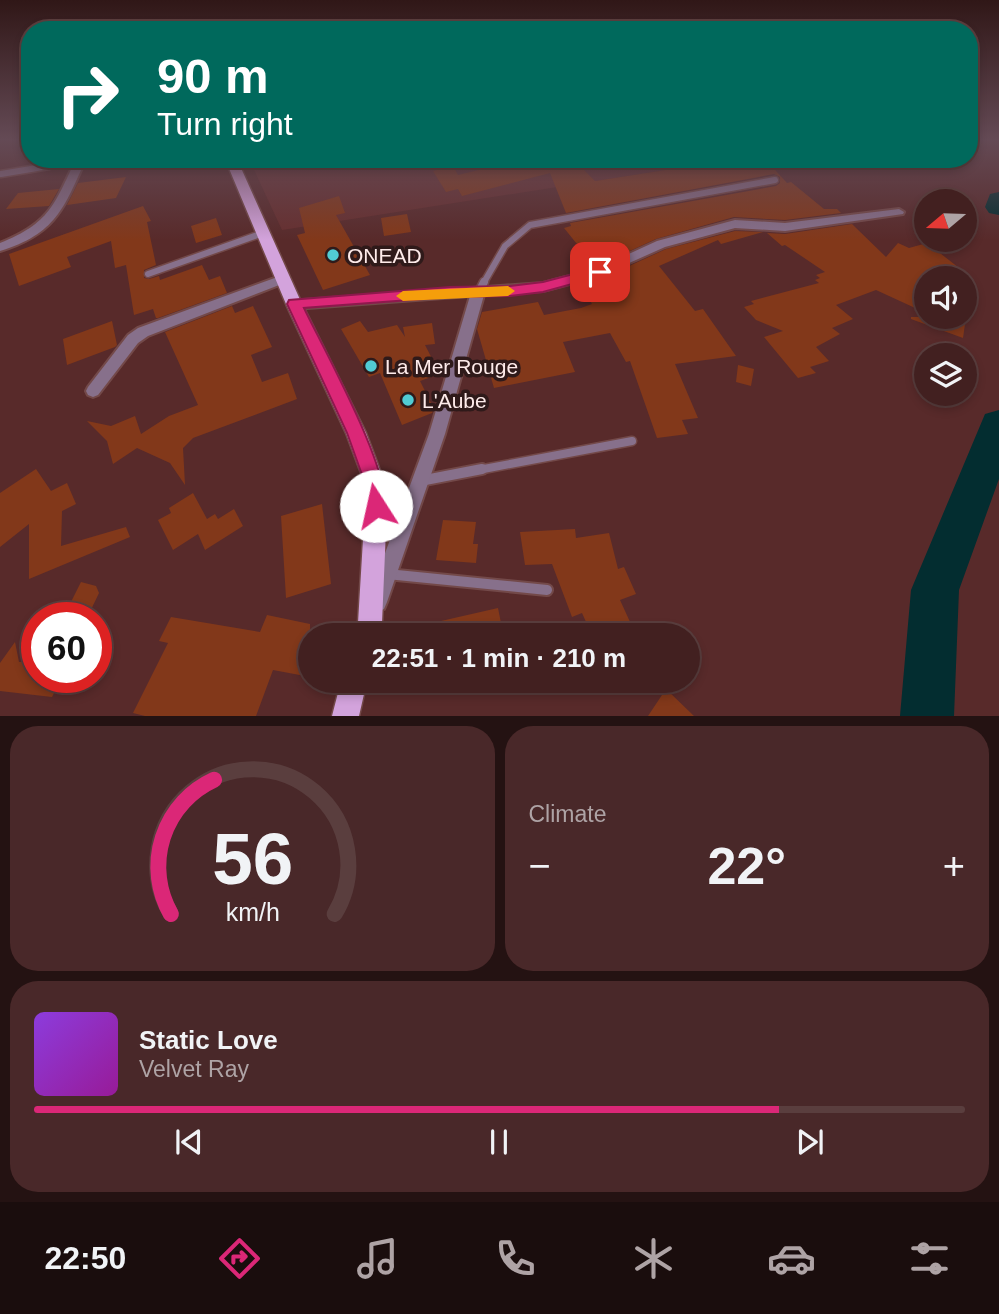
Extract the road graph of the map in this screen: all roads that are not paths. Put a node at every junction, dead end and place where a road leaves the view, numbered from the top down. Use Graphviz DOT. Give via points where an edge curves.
graph roads {
  1 [pos="74,173"];
  2 [pos="237,173"];
  3 [pos="775,180"];
  4 [pos="899,212"];
  5 [pos="263,233"];
  6 [pos="0,247"];
  7 [pos="148,274"];
  8 [pos="283,279"];
  9 [pos="479,292"];
  10 [pos="294,304"];
  11 [pos="93,391"];
  12 [pos="632,441"];
  13 [pos="420,481"];
  14 [pos="387,574"];
  15 [pos="547,590"];
  16 [pos="368,623"];
  17 [pos="370,623"];
  18 [pos="351,693"];
  19 [pos="345,716"];
  1 -- 6 [label="street" via="49,224"];
  2 -- 5 [label="main road"];
  3 -- 9 [label="lane" via="530,225 503,246"];
  4 -- 9 [label="street" via="785,227 735,224 661,244 600,272 543,287"];
  5 -- 7 [label="lane"];
  5 -- 8 [label="main road"];
  8 -- 10 [label="main road"];
  8 -- 11 [label="street" via="143,332"];
  9 -- 10 [label="street"];
  9 -- 13 [label="street"];
  10 -- 16 [label="main road" via="370,472 376,506"];
  12 -- 13 [label="lane"];
  13 -- 14 [label="street"];
  14 -- 15 [label="lane"];
  14 -- 17 [label="street"];
  18 -- 19 [label="main road"];
}
